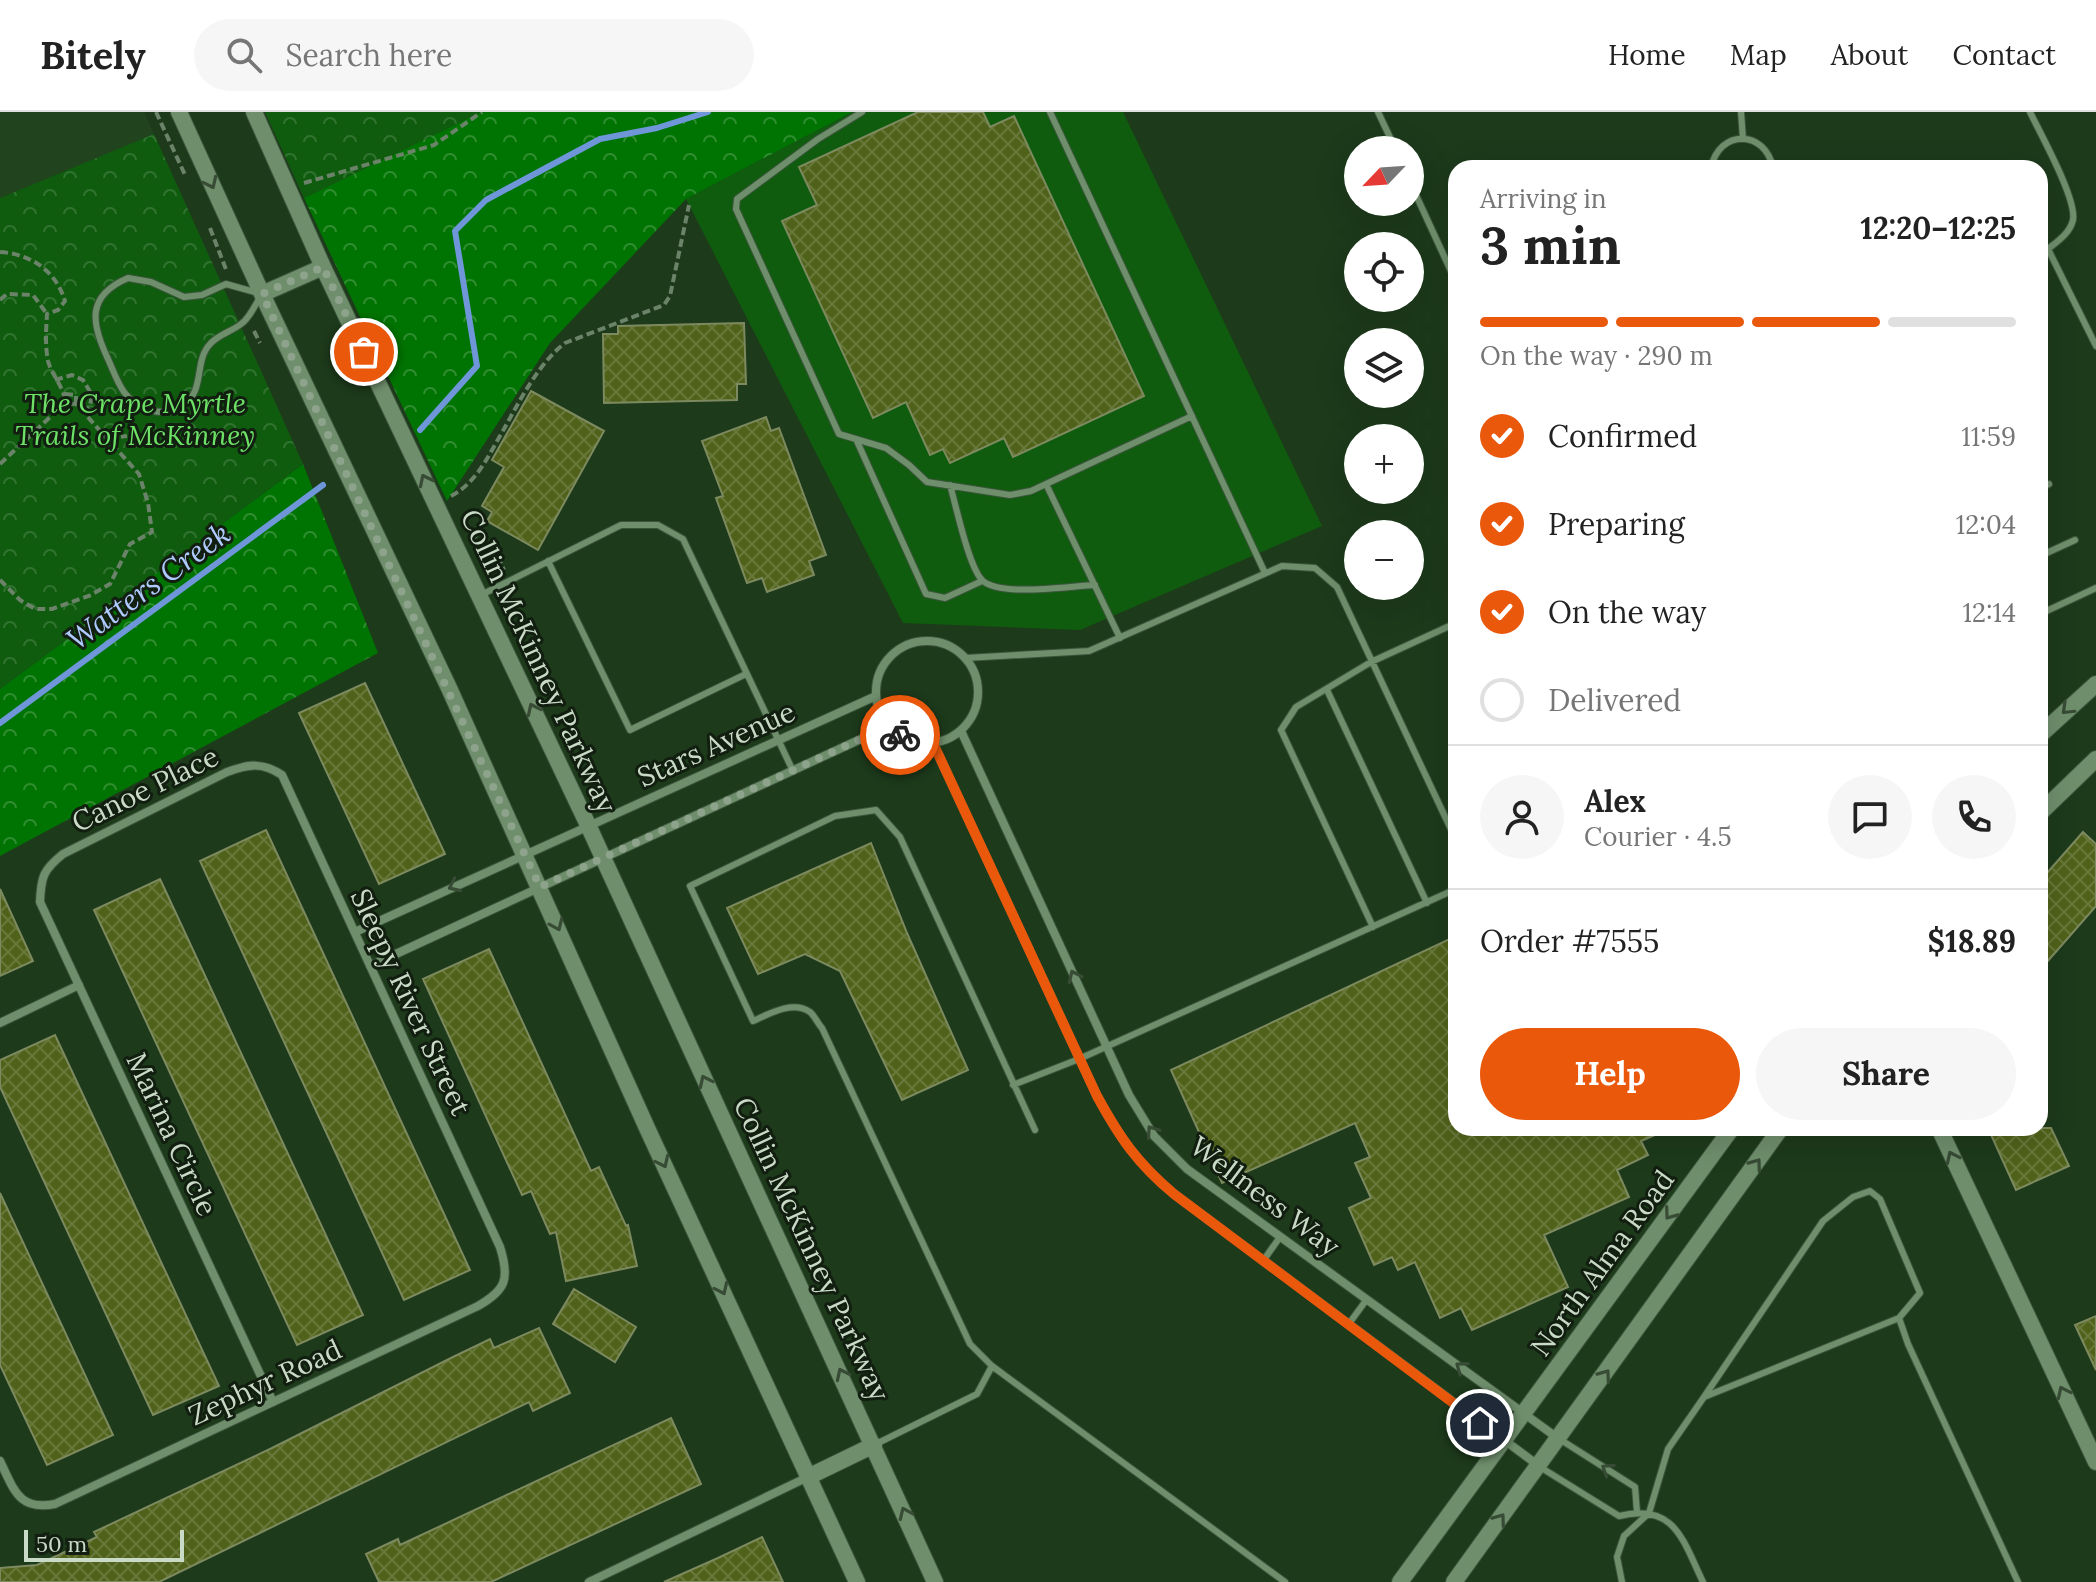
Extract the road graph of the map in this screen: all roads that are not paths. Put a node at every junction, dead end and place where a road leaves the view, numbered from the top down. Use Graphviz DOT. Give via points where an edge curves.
graph roads {
  1 [pos="179,112"];
  2 [pos="254,112"];
  3 [pos="862,112"];
  4 [pos="1050,112"];
  5 [pos="1378,112"];
  6 [pos="1741,112"];
  7 [pos="2030,112"];
  8 [pos="1389,136"];
  9 [pos="1743,139"];
  10 [pos="1714,160"];
  11 [pos="1771,160"];
  12 [pos="1424,212"];
  13 [pos="2048,249"];
  14 [pos="1448,265"];
  15 [pos="323,267"];
  16 [pos="262,294"];
  17 [pos="2096,346"];
  18 [pos="1192,416"];
  19 [pos="856,439"];
  20 [pos="1046,484"];
  21 [pos="950,485"];
  22 [pos="2075,540"];
  23 [pos="2048,552"];
  24 [pos="548,561"];
  25 [pos="1265,573"];
  26 [pos="982,581"];
  27 [pos="1095,585"];
  28 [pos="2096,588"];
  29 [pos="479,596"];
  30 [pos="2048,610"];
  31 [pos="1448,627"];
  32 [pos="1120,638"];
  33 [pos="965,658"];
  34 [pos="1371,662"];
  35 [pos="746,674"];
  36 [pos="2096,684"];
  37 [pos="1327,690"];
  38 [pos="876,696"];
  39 [pos="889,726"];
  40 [pos="2048,728"];
  41 [pos="961,731"];
  42 [pos="779,740"];
  43 [pos="933,743"];
  44 [pos="2096,759"];
  45 [pos="793,771"];
  46 [pos="282,775"];
  47 [pos="2048,805"];
  48 [pos="1448,823"];
  49 [pos="588,825"];
  50 [pos="525,854"];
  51 [pos="603,858"];
  52 [pos="41,882"];
  53 [pos="540,887"];
  54 [pos="1448,893"];
  55 [pos="1427,903"];
  56 [pos="1373,927"];
  57 [pos="355,932"];
  58 [pos="370,966"];
  59 [pos="79,985"];
  60 [pos="0,1023"];
  61 [pos="1107,1046"];
  62 [pos="1079,1059"];
  63 [pos="1013,1085"];
  64 [pos="1035,1130"];
  65 [pos="1726,1136"];
  66 [pos="1775,1136"];
  67 [pos="1943,1136"];
  68 [pos="1280,1237"];
  69 [pos="500,1247"];
  70 [pos="1263,1261"];
  71 [pos="1367,1299"];
  72 [pos="1899,1318"];
  73 [pos="1348,1325"];
  74 [pos="992,1366"];
  75 [pos="1704,1397"];
  76 [pos="273,1402"];
  77 [pos="1525,1413"];
  78 [pos="1559,1439"];
  79 [pos="1504,1441"];
  80 [pos="874,1445"];
  81 [pos="0,1461"];
  82 [pos="2096,1462"];
  83 [pos="1539,1466"];
  84 [pos="810,1476"];
  85 [pos="1637,1512"];
  86 [pos="1649,1513"];
  87 [pos="589,1582"];
  88 [pos="857,1582"];
  89 [pos="935,1582"];
  90 [pos="1285,1582"];
  91 [pos="1400,1582"];
  92 [pos="1454,1582"];
  93 [pos="1622,1582"];
  94 [pos="1703,1582"];
  95 [pos="2018,1582"];
  1 -- 16 [label="street, one-way"];
  2 -- 15 [label="street, Collin McKinney Parkway"];
  3 -- 19 [label="lane" via="737,199 736,209 839,434"];
  4 -- 18 [label="lane"];
  5 -- 8 [label="lane"];
  6 -- 9 [label="lane"];
  7 -- 13 [label="lane" via="2071,203 2073,220"];
  9 -- 10 [label="lane" via="1733,140"];
  9 -- 11 [label="lane" via="1760,144"];
  12 -- 14 [label="lane"];
  13 -- 17 [label="lane"];
  15 -- 16 [label="street"];
  29 -- 15 [label="street, Collin McKinney Parkway, one-way"];
  16 -- 16 [label="lane" via="226,284 184,297 128,278 100,298 96,331 130,400 165,412 186,404 199,384 205,350 243,323"];
  16 -- 50 [label="street"];
  18 -- 20 [label="lane"];
  18 -- 25 [label="lane"];
  19 -- 21 [label="lane" via="886,448 927,482"];
  19 -- 26 [label="lane" via="926,594 945,598"];
  20 -- 21 [label="lane" via="1010,495"];
  20 -- 27 [label="lane"];
  21 -- 26 [label="lane"];
  22 -- 23 [label="lane"];
  24 -- 29 [label="lane"];
  24 -- 35 [label="lane" via="621,525 658,525 683,539"];
  24 -- 35 [label="lane" via="630,730"];
  25 -- 32 [label="lane"];
  25 -- 34 [label="lane" via="1282,566 1315,568 1337,587"];
  26 -- 27 [label="lane" via="1003,590"];
  27 -- 32 [label="lane"];
  28 -- 30 [label="lane"];
  49 -- 29 [label="street, Collin McKinney Parkway, one-way"];
  31 -- 34 [label="lane"];
  32 -- 33 [label="lane" via="1089,651"];
  33 -- 38 [label="street" via="932,642 902,648 881,670"];
  33 -- 41 [label="street" via="974,673 978,700"];
  34 -- 37 [label="lane"];
  34 -- 48 [label="lane"];
  35 -- 42 [label="lane"];
  36 -- 40 [label="street, one-way"];
  37 -- 55 [label="lane"];
  37 -- 56 [label="lane" via="1296,707 1281,730"];
  38 -- 39 [label="street"];
  38 -- 42 [label="street, Stars Avenue"];
  39 -- 43 [label="street" via="903,738"];
  39 -- 45 [label="street, Stars Avenue"];
  41 -- 43 [label="street"];
  61 -- 41 [label="street, Wellness Way, one-way"];
  42 -- 45 [label="lane"];
  42 -- 49 [label="street, Stars Avenue"];
  43 -- 62 [label="street, Wellness Way"];
  44 -- 47 [label="street"];
  45 -- 51 [label="street, Stars Avenue"];
  46 -- 52 [label="street, Canoe Place" via="250,764 227,772 63,854 47,866"];
  46 -- 57 [label="street, Sleepy River Street"];
  49 -- 50 [label="street, Stars Avenue"];
  49 -- 51 [label="street, Collin McKinney Parkway"];
  50 -- 53 [label="street"];
  50 -- 57 [label="street, Stars Avenue, one-way"];
  51 -- 53 [label="street, Stars Avenue"];
  80 -- 51 [label="street, Collin McKinney Parkway, one-way"];
  52 -- 59 [label="street, Marina Circle" via="40,902"];
  53 -- 58 [label="street, Stars Avenue"];
  53 -- 84 [label="street, one-way"];
  54 -- 55 [label="lane"];
  55 -- 56 [label="lane"];
  56 -- 61 [label="lane"];
  57 -- 58 [label="street, Sleepy River Street"];
  58 -- 69 [label="street, Sleepy River Street"];
  59 -- 60 [label="street"];
  59 -- 76 [label="street, Marina Circle"];
  61 -- 62 [label="lane"];
  68 -- 61 [label="street, Wellness Way, one-way" via="1187,1169 1154,1136"];
  62 -- 63 [label="lane"];
  62 -- 70 [label="street, Wellness Way" via="1119,1137 1147,1171"];
  63 -- 64 [label="lane"];
  63 -- 74 [label="lane" via="900,837 876,810 835,816 690,886 753,1021 780,1009 797,1009 809,1012 822,1028 970,1344"];
  65 -- 77 [label="street, North Alma Road, one-way"];
  78 -- 66 [label="street, one-way"];
  82 -- 67 [label="street, one-way"];
  68 -- 70 [label="lane"];
  68 -- 71 [label="street, Wellness Way"];
  69 -- 76 [label="street, Zephyr Road" via="506,1267 504,1284 495,1296"];
  70 -- 73 [label="street, Wellness Way"];
  71 -- 73 [label="lane"];
  77 -- 71 [label="street, Wellness Way, one-way"];
  72 -- 75 [label="lane"];
  72 -- 75 [label="lane" via="1920,1293 1880,1199 1870,1191 1853,1197 1823,1221"];
  72 -- 95 [label="lane"];
  73 -- 79 [label="street, Wellness Way"];
  74 -- 80 [label="lane" via="977,1394"];
  74 -- 90 [label="lane"];
  75 -- 86 [label="lane" via="1668,1449"];
  76 -- 81 [label="street, Zephyr Road" via="38,1508 25,1503"];
  77 -- 78 [label="street, Wellness Way"];
  77 -- 79 [label="street, North Alma Road"];
  78 -- 83 [label="street"];
  85 -- 78 [label="lane, one-way" via="1635,1487"];
  79 -- 83 [label="street, Wellness Way"];
  79 -- 91 [label="street, North Alma Road"];
  80 -- 84 [label="street"];
  89 -- 80 [label="street, Collin McKinney Parkway, one-way"];
  83 -- 85 [label="lane" via="1619,1516"];
  92 -- 83 [label="street, one-way"];
  84 -- 87 [label="street"];
  84 -- 88 [label="street"];
  85 -- 86 [label="lane"];
  86 -- 93 [label="lane" via="1624,1536 1617,1557"];
  86 -- 94 [label="lane" via="1676,1526"];
}
